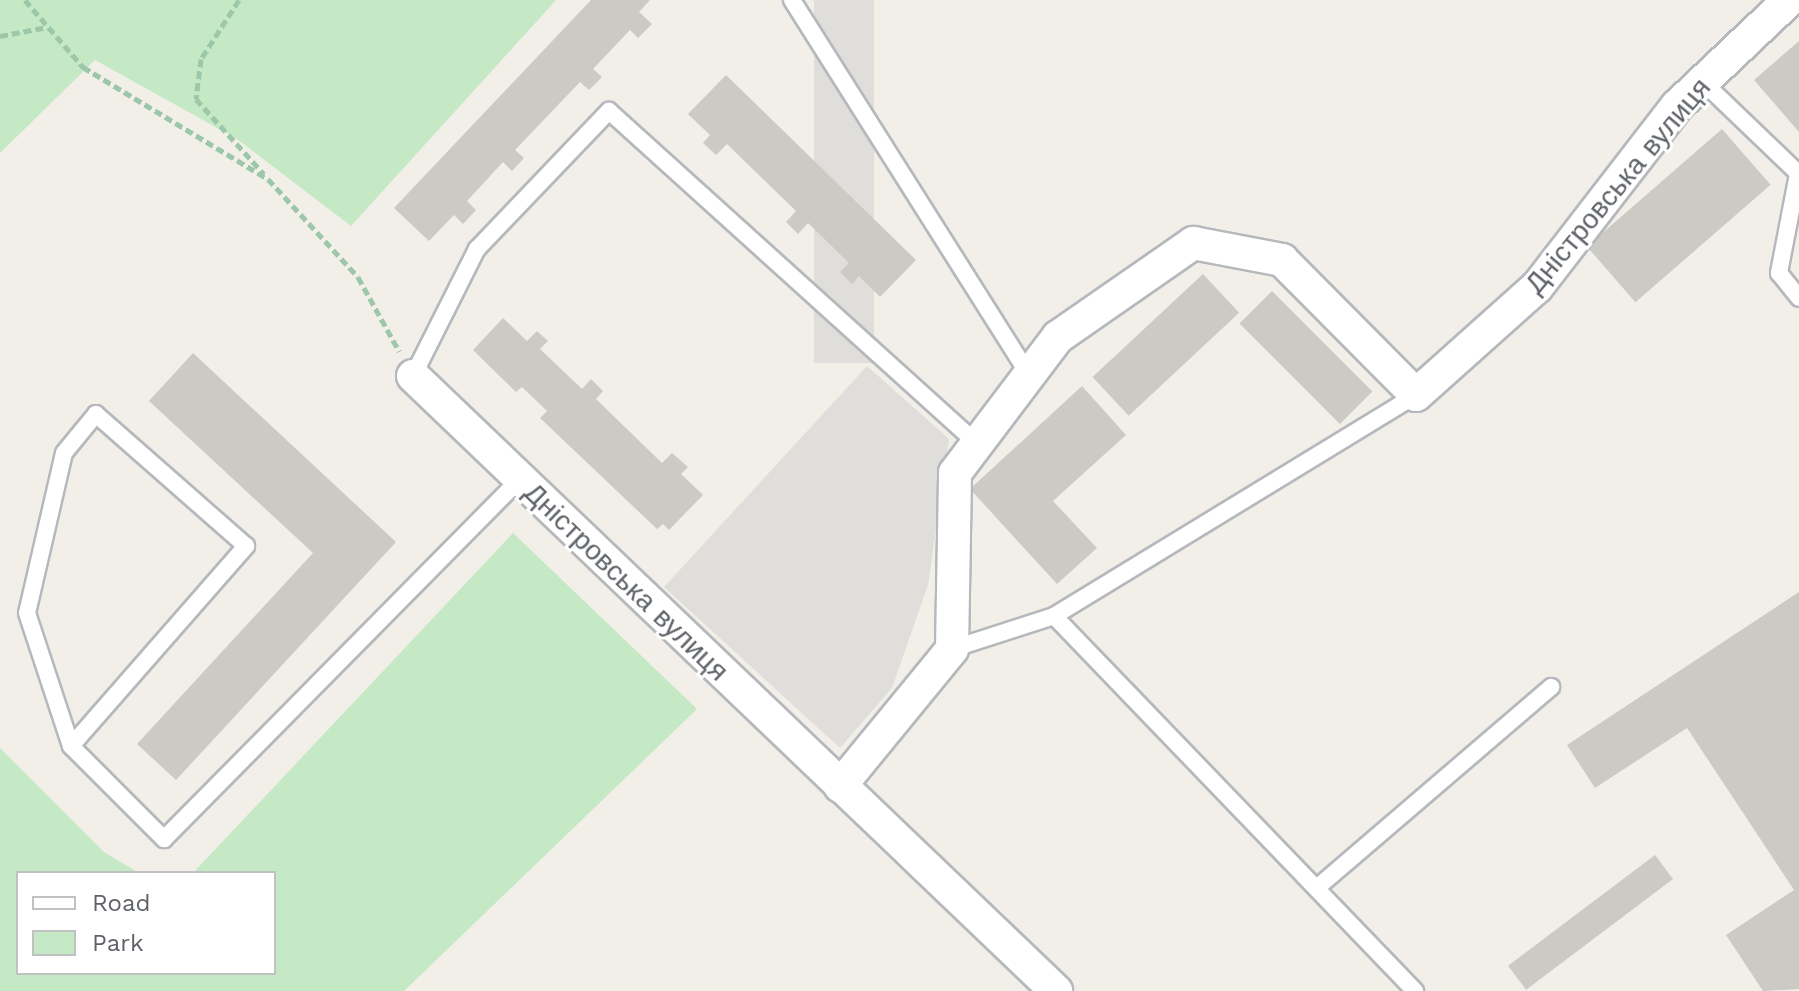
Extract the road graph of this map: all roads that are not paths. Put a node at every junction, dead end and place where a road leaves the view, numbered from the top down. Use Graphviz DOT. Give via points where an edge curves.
graph roads {
  1 [pos="792,0"];
  2 [pos="1789,0"];
  3 [pos="1703,82"];
  4 [pos="1799,174"];
  5 [pos="1799,298"];
  6 [pos="1029,375"];
  7 [pos="413,376"];
  8 [pos="1416,395"];
  9 [pos="977,444"];
  10 [pos="520,479"];
  11 [pos="1054,616"];
  12 [pos="952,649"];
  13 [pos="1551,687"];
  14 [pos="71,746"];
  15 [pos="840,786"];
  16 [pos="1319,886"];
  17 [pos="1056,991"];
  18 [pos="1415,991"];
  1 -- 6 [label="lane"];
  2 -- 3 [label="street, Дністровська вулиця"];
  3 -- 4 [label="lane"];
  3 -- 8 [label="street, Дністровська вулиця" via="1677,106 1537,287"];
  4 -- 5 [label="lane" via="1779,273"];
  6 -- 8 [label="street" via="1058,337 1193,243 1282,260"];
  6 -- 9 [label="street"];
  7 -- 9 [label="lane" via="477,249 609,111"];
  7 -- 10 [label="street, Дністровська вулиця"];
  8 -- 11 [label="lane"];
  9 -- 12 [label="street" via="955,473"];
  10 -- 14 [label="lane" via="164,839"];
  10 -- 15 [label="street, Дністровська вулиця"];
  11 -- 12 [label="lane"];
  11 -- 16 [label="lane"];
  12 -- 15 [label="street"];
  13 -- 16 [label="lane"];
  14 -- 14 [label="lane" via="27,613 64,453 96,414 246,546"];
  15 -- 17 [label="street, Дністровська вулиця"];
  16 -- 18 [label="lane"];
}
